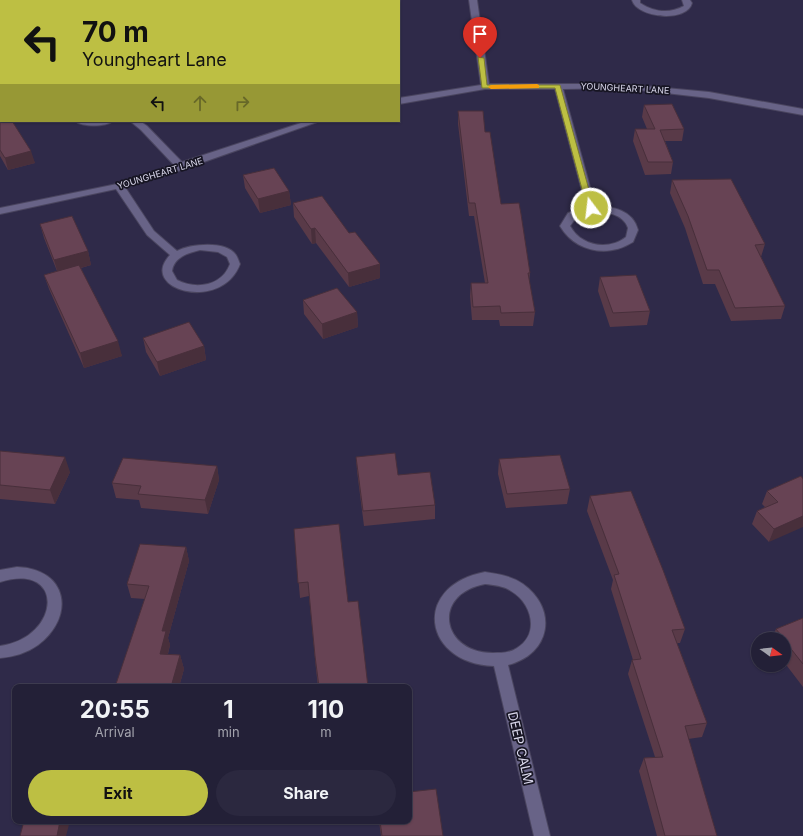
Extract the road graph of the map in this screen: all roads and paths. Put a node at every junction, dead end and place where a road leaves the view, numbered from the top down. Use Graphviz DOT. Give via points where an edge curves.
graph roads {
  1 [pos="472,0"];
  2 [pos="636,0"];
  3 [pos="686,0"];
  4 [pos="558,86"];
  5 [pos="484,87"];
  6 [pos="400,101"];
  7 [pos="803,112"];
  8 [pos="88,122"];
  9 [pos="104,122"];
  10 [pos="135,122"];
  11 [pos="313,122"];
  12 [pos="181,167"];
  13 [pos="119,186"];
  14 [pos="591,208"];
  15 [pos="0,210"];
  16 [pos="176,255"];
  17 [pos="0,576"];
  18 [pos="0,652"];
  19 [pos="500,661"];
  20 [pos="542,836"];
  1 -- 5 [label="street"];
  2 -- 3 [label="street" via="644,10 663,13 681,11 687,7"];
  4 -- 5 [label="street, YOUNGHEART LANE"];
  4 -- 7 [label="street, YOUNGHEART LANE" via="666,89 752,101"];
  4 -- 14 [label="street"];
  5 -- 6 [label="street, YOUNGHEART LANE"];
  8 -- 9 [label="street"];
  10 -- 12 [label="street"];
  11 -- 12 [label="street, YOUNGHEART LANE"];
  12 -- 13 [label="street, YOUNGHEART LANE"];
  13 -- 15 [label="street, YOUNGHEART LANE"];
  13 -- 16 [label="street" via="150,234 162,247"];
  14 -- 14 [label="street" via="569,216 565,226 567,233 574,240 584,245 612,248 631,238 634,230 630,222 621,215"];
  16 -- 16 [label="street" via="168,263 166,272 173,283 182,287 196,289 214,286 225,281 234,271 235,263 232,256 218,249 200,247"];
  17 -- 18 [label="street" via="20,573 44,580 51,586 55,595 56,608 48,625 34,640 10,651"];
  19 -- 19 [label="street" via="522,653 533,642 539,625 538,611 518,587 485,578 469,581 455,589 445,600 441,617 443,629 450,642 462,653 476,659"];
  19 -- 20 [label="street, DEEP CALM"];
}
